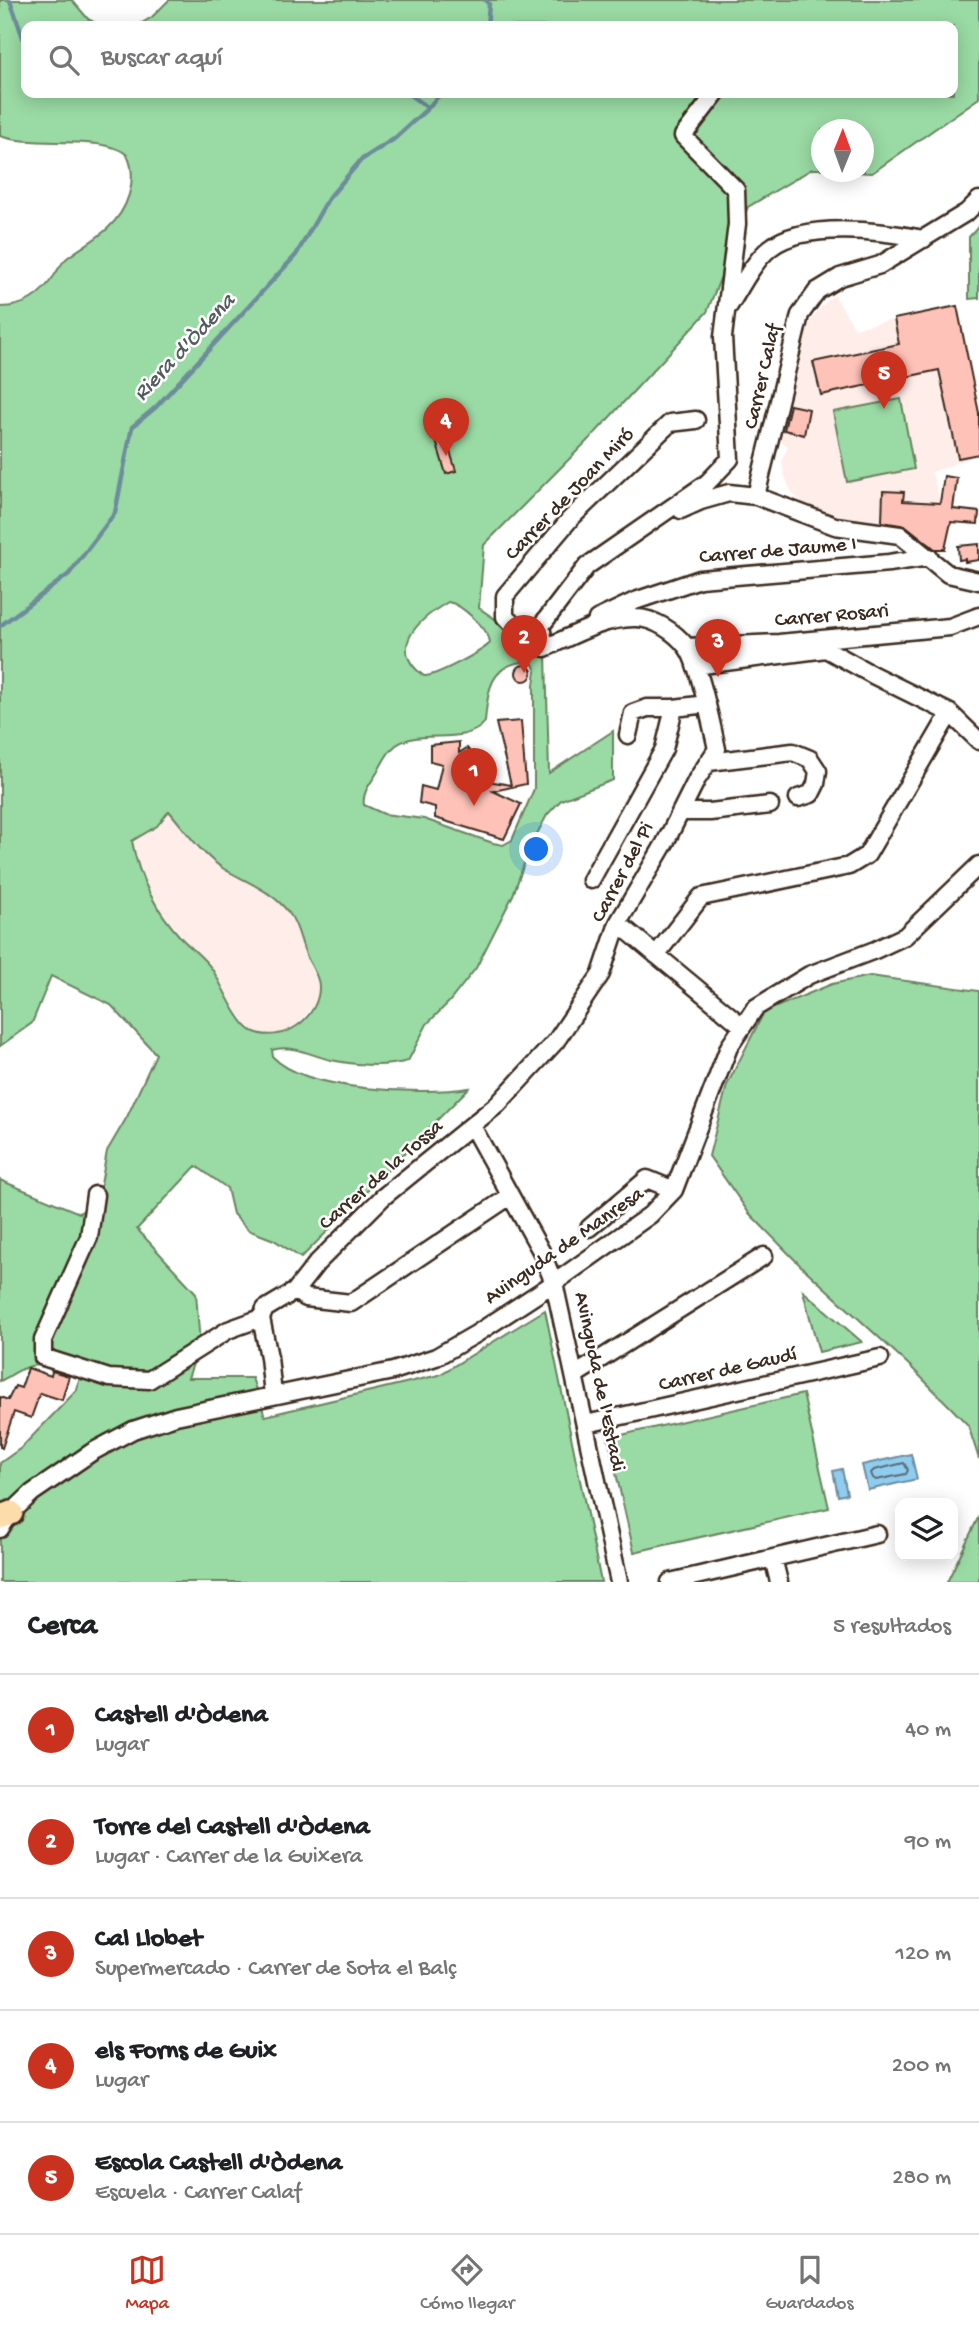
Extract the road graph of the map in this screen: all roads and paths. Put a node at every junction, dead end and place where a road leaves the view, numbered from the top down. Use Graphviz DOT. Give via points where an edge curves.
graph roads {
  1 [pos="712,98"];
  2 [pos="979,200"];
  3 [pos="923,239"];
  4 [pos="727,308"];
  5 [pos="696,420"];
  6 [pos="756,496"];
  7 [pos="653,520"];
  8 [pos="929,556"];
  9 [pos="979,581"];
  10 [pos="979,616"];
  11 [pos="541,626"];
  12 [pos="560,641"];
  13 [pos="687,647"];
  14 [pos="695,666"];
  15 [pos="707,704"];
  16 [pos="674,708"];
  17 [pos="950,713"];
  18 [pos="628,735"];
  19 [pos="979,741"];
  20 [pos="709,762"];
  21 [pos="798,798"];
  22 [pos="770,805"];
  23 [pos="681,812"];
  24 [pos="979,865"];
  25 [pos="591,880"];
  26 [pos="618,923"];
  27 [pos="656,955"];
  28 [pos="741,1026"];
  29 [pos="471,1126"];
  30 [pos="674,1189"];
  31 [pos="95,1195"];
  32 [pos="510,1196"];
  33 [pos="589,1228"];
  34 [pos="764,1256"];
  35 [pos="554,1283"];
  36 [pos="295,1291"];
  37 [pos="261,1318"];
  38 [pos="880,1358"];
  39 [pos="575,1375"];
  40 [pos="273,1395"];
  41 [pos="586,1424"];
  42 [pos="4,1520"];
  43 [pos="877,1534"];
  44 [pos="773,1558"];
  45 [pos="619,1582"];
  46 [pos="670,1582"];
  47 [pos="779,1582"];
  1 -- 4 [label="street" via="683,136 736,190 737,224"];
  2 -- 3 [label="street, Carrer Calaf"];
  3 -- 4 [label="street" via="875,231 804,233 784,239 767,250"];
  3 -- 6 [label="street, Carrer Calaf" via="880,265 840,277 817,291 800,315"];
  4 -- 7 [label="street" via="723,337 730,459 707,483"];
  5 -- 11 [label="street, Carrer de Joan Miró" via="670,423 570,519 505,596 505,617 528,638"];
  6 -- 7 [label="street" via="729,492"];
  6 -- 8 [label="street" via="835,526 900,535"];
  7 -- 11 [label="street" via="587,566"];
  8 -- 9 [label="street" via="947,574"];
  8 -- 12 [label="street, Carrer de Jaume I" via="700,579 635,601"];
  10 -- 13 [label="street, Carrer Rosari" via="950,627"];
  11 -- 12 [label="street" via="545,648"];
  12 -- 13 [label="street" via="583,630 636,618 656,622"];
  13 -- 14 [label="street, Carrer del Pi"];
  14 -- 15 [label="street, Carrer del Pi"];
  14 -- 17 [label="street" via="826,649"];
  15 -- 16 [label="street"];
  15 -- 20 [label="street, Carrer del Pi" via="717,749"];
  16 -- 18 [label="street" via="633,713"];
  16 -- 25 [label="street" via="664,749"];
  17 -- 19 [label="street"];
  17 -- 27 [label="street" via="867,855 849,866 701,897"];
  20 -- 21 [label="street" via="793,752 810,759 818,771 811,794"];
  20 -- 23 [label="street, Carrer del Pi"];
  22 -- 23 [label="street"];
  23 -- 26 [label="street, Carrer del Pi"];
  24 -- 28 [label="street, Avinguda de Manresa" via="905,936 809,975 755,1008"];
  26 -- 27 [label="street"];
  26 -- 29 [label="street, Carrer del Pi" via="601,974 556,1041 498,1104"];
  27 -- 28 [label="street"];
  28 -- 30 [label="street, Avinguda de Manresa" via="716,1077"];
  29 -- 32 [label="street, Avinguda de l'Estadi"];
  29 -- 36 [label="street, Carrer de la Tossa" via="383,1197"];
  30 -- 33 [label="street" via="647,1180"];
  30 -- 35 [label="street, Avinguda de Manresa" via="650,1215"];
  31 -- 37 [label="street" via="89,1237 43,1340 43,1357 109,1378 149,1380 228,1330"];
  32 -- 35 [label="street, Avinguda de l'Estadi"];
  32 -- 36 [label="street" via="351,1303 306,1298"];
  34 -- 39 [label="street"];
  35 -- 39 [label="street, Avinguda de l'Estadi"];
  35 -- 40 [label="street, Avinguda de Manresa" via="436,1357 393,1371"];
  36 -- 37 [label="street, Carrer de la Tossa" via="265,1310"];
  37 -- 40 [label="street"];
  38 -- 41 [label="street, Carrer de Gaudí"];
  39 -- 41 [label="street, Avinguda de l'Estadi"];
  40 -- 42 [label="street, Avinguda de Manresa" via="133,1430 32,1493"];
  41 -- 45 [label="street, Avinguda de l'Estadi"];
  43 -- 44 [label="street"];
  44 -- 46 [label="street"];
  44 -- 47 [label="street"];
}
